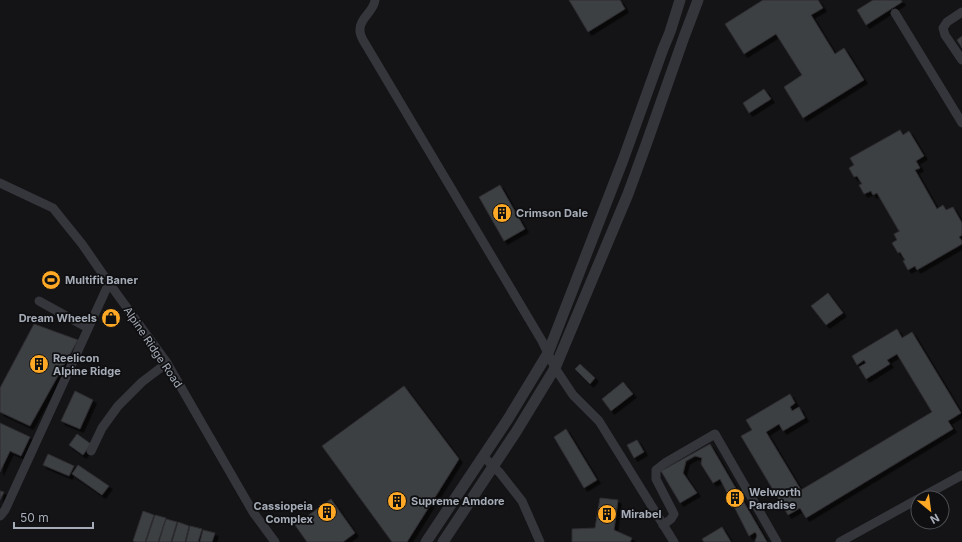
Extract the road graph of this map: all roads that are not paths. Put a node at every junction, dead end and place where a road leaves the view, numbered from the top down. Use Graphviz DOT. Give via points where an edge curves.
graph roads {
  1 [pos="375,0"];
  2 [pos="680,0"];
  3 [pos="696,0"];
  4 [pos="962,12"];
  5 [pos="895,13"];
  6 [pos="962,60"];
  7 [pos="962,123"];
  8 [pos="0,183"];
  9 [pos="109,283"];
  10 [pos="39,301"];
  11 [pos="88,328"];
  12 [pos="548,353"];
  13 [pos="167,363"];
  14 [pos="555,368"];
  15 [pos="91,451"];
  16 [pos="483,456"];
  17 [pos="493,466"];
  18 [pos="962,475"];
  19 [pos="934,490"];
  20 [pos="910,503"];
  21 [pos="0,516"];
  22 [pos="664,524"];
  23 [pos="274,542"];
  24 [pos="426,542"];
  25 [pos="444,542"];
  26 [pos="540,542"];
  27 [pos="674,542"];
  28 [pos="777,542"];
  29 [pos="840,542"];
  1 -- 12 [label="street" via="375,4 362,21 360,31 363,40"];
  2 -- 12 [label="street" via="623,160"];
  3 -- 14 [label="street" via="628,194"];
  4 -- 6 [label="street" via="947,22 944,28 945,34"];
  5 -- 7 [label="street"];
  8 -- 9 [label="street, Alpine Ridge Road" via="53,208"];
  9 -- 11 [label="street"];
  9 -- 13 [label="street, Alpine Ridge Road"];
  10 -- 11 [label="street"];
  11 -- 21 [label="street"];
  12 -- 14 [label="street"];
  12 -- 16 [label="street"];
  13 -- 15 [label="street" via="142,382 118,406 102,428"];
  13 -- 23 [label="street, Alpine Ridge Road" via="253,512"];
  14 -- 17 [label="street"];
  14 -- 22 [label="street" via="573,395 599,421"];
  16 -- 17 [label="street"];
  16 -- 24 [label="street"];
  17 -- 25 [label="street"];
  17 -- 26 [label="street" via="522,500"];
  18 -- 19 [label="street"];
  20 -- 29 [label="street"];
  22 -- 27 [label="street"];
  22 -- 28 [label="street" via="674,514 656,478 656,470 714,434"];
}
